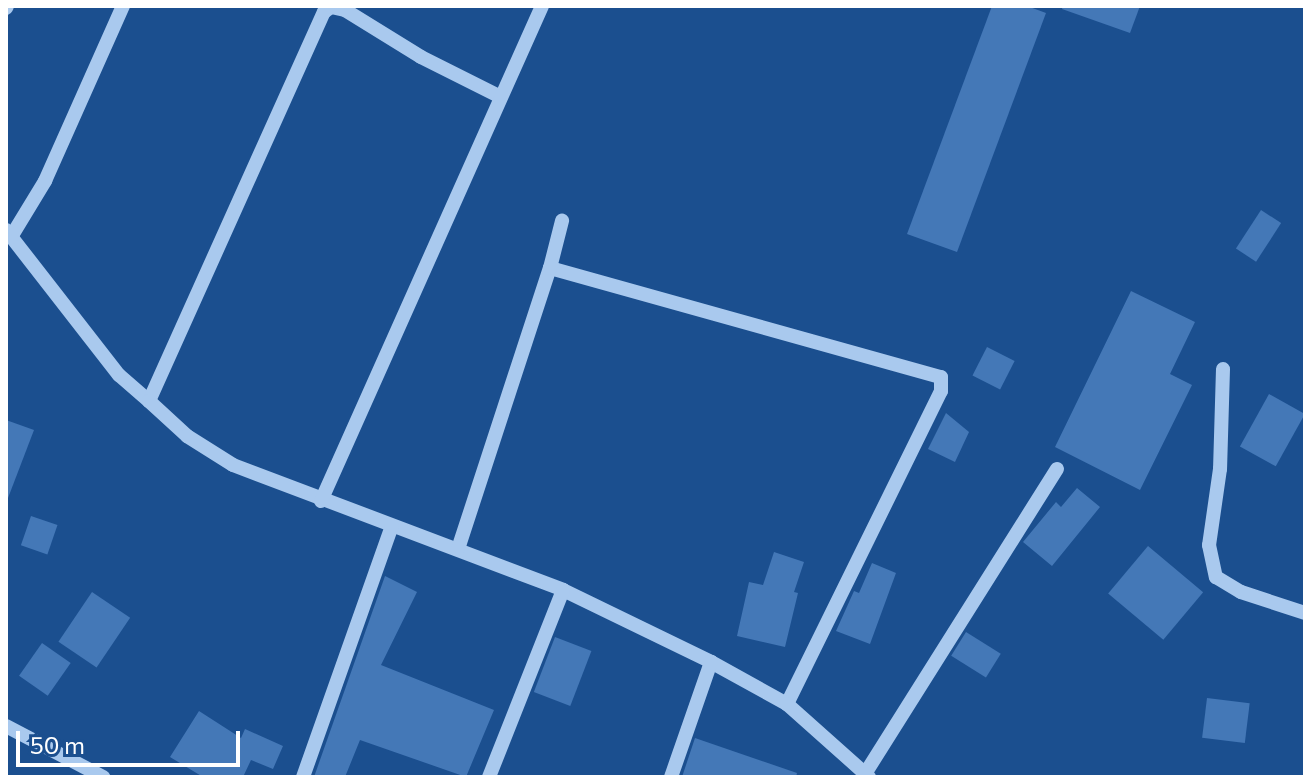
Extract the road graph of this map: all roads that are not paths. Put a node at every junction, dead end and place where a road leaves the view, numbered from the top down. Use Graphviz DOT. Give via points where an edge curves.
graph roads {
  1 [pos="123,6"];
  2 [pos="542,6"];
  3 [pos="499,96"];
  4 [pos="562,221"];
  5 [pos="8,233"];
  6 [pos="550,268"];
  7 [pos="1223,369"];
  8 [pos="149,401"];
  9 [pos="1057,469"];
  10 [pos="321,501"];
  11 [pos="392,526"];
  12 [pos="458,549"];
  13 [pos="563,590"];
  14 [pos="1305,613"];
  15 [pos="711,662"];
  16 [pos="787,704"];
  17 [pos="6,726"];
  18 [pos="866,776"];
  19 [pos="103,777"];
  20 [pos="303,777"];
  21 [pos="489,777"];
  22 [pos="671,777"];
  1 -- 5 [label="street" via="45,181"];
  2 -- 3 [label="street"];
  3 -- 8 [label="street" via="345,10 331,7 324,12"];
  3 -- 10 [label="street"];
  4 -- 6 [label="street"];
  5 -- 8 [label="street" via="119,375"];
  6 -- 12 [label="street"];
  6 -- 16 [label="street" via="941,377 941,391"];
  7 -- 14 [label="street" via="1220,469 1209,545 1216,577 1241,592"];
  8 -- 10 [label="street" via="187,436 233,465"];
  9 -- 18 [label="street"];
  10 -- 11 [label="street"];
  11 -- 12 [label="street"];
  11 -- 20 [label="street"];
  12 -- 13 [label="street"];
  13 -- 15 [label="street"];
  13 -- 21 [label="street"];
  15 -- 16 [label="street"];
  15 -- 22 [label="street"];
  16 -- 18 [label="street"];
  17 -- 19 [label="street"];
}
